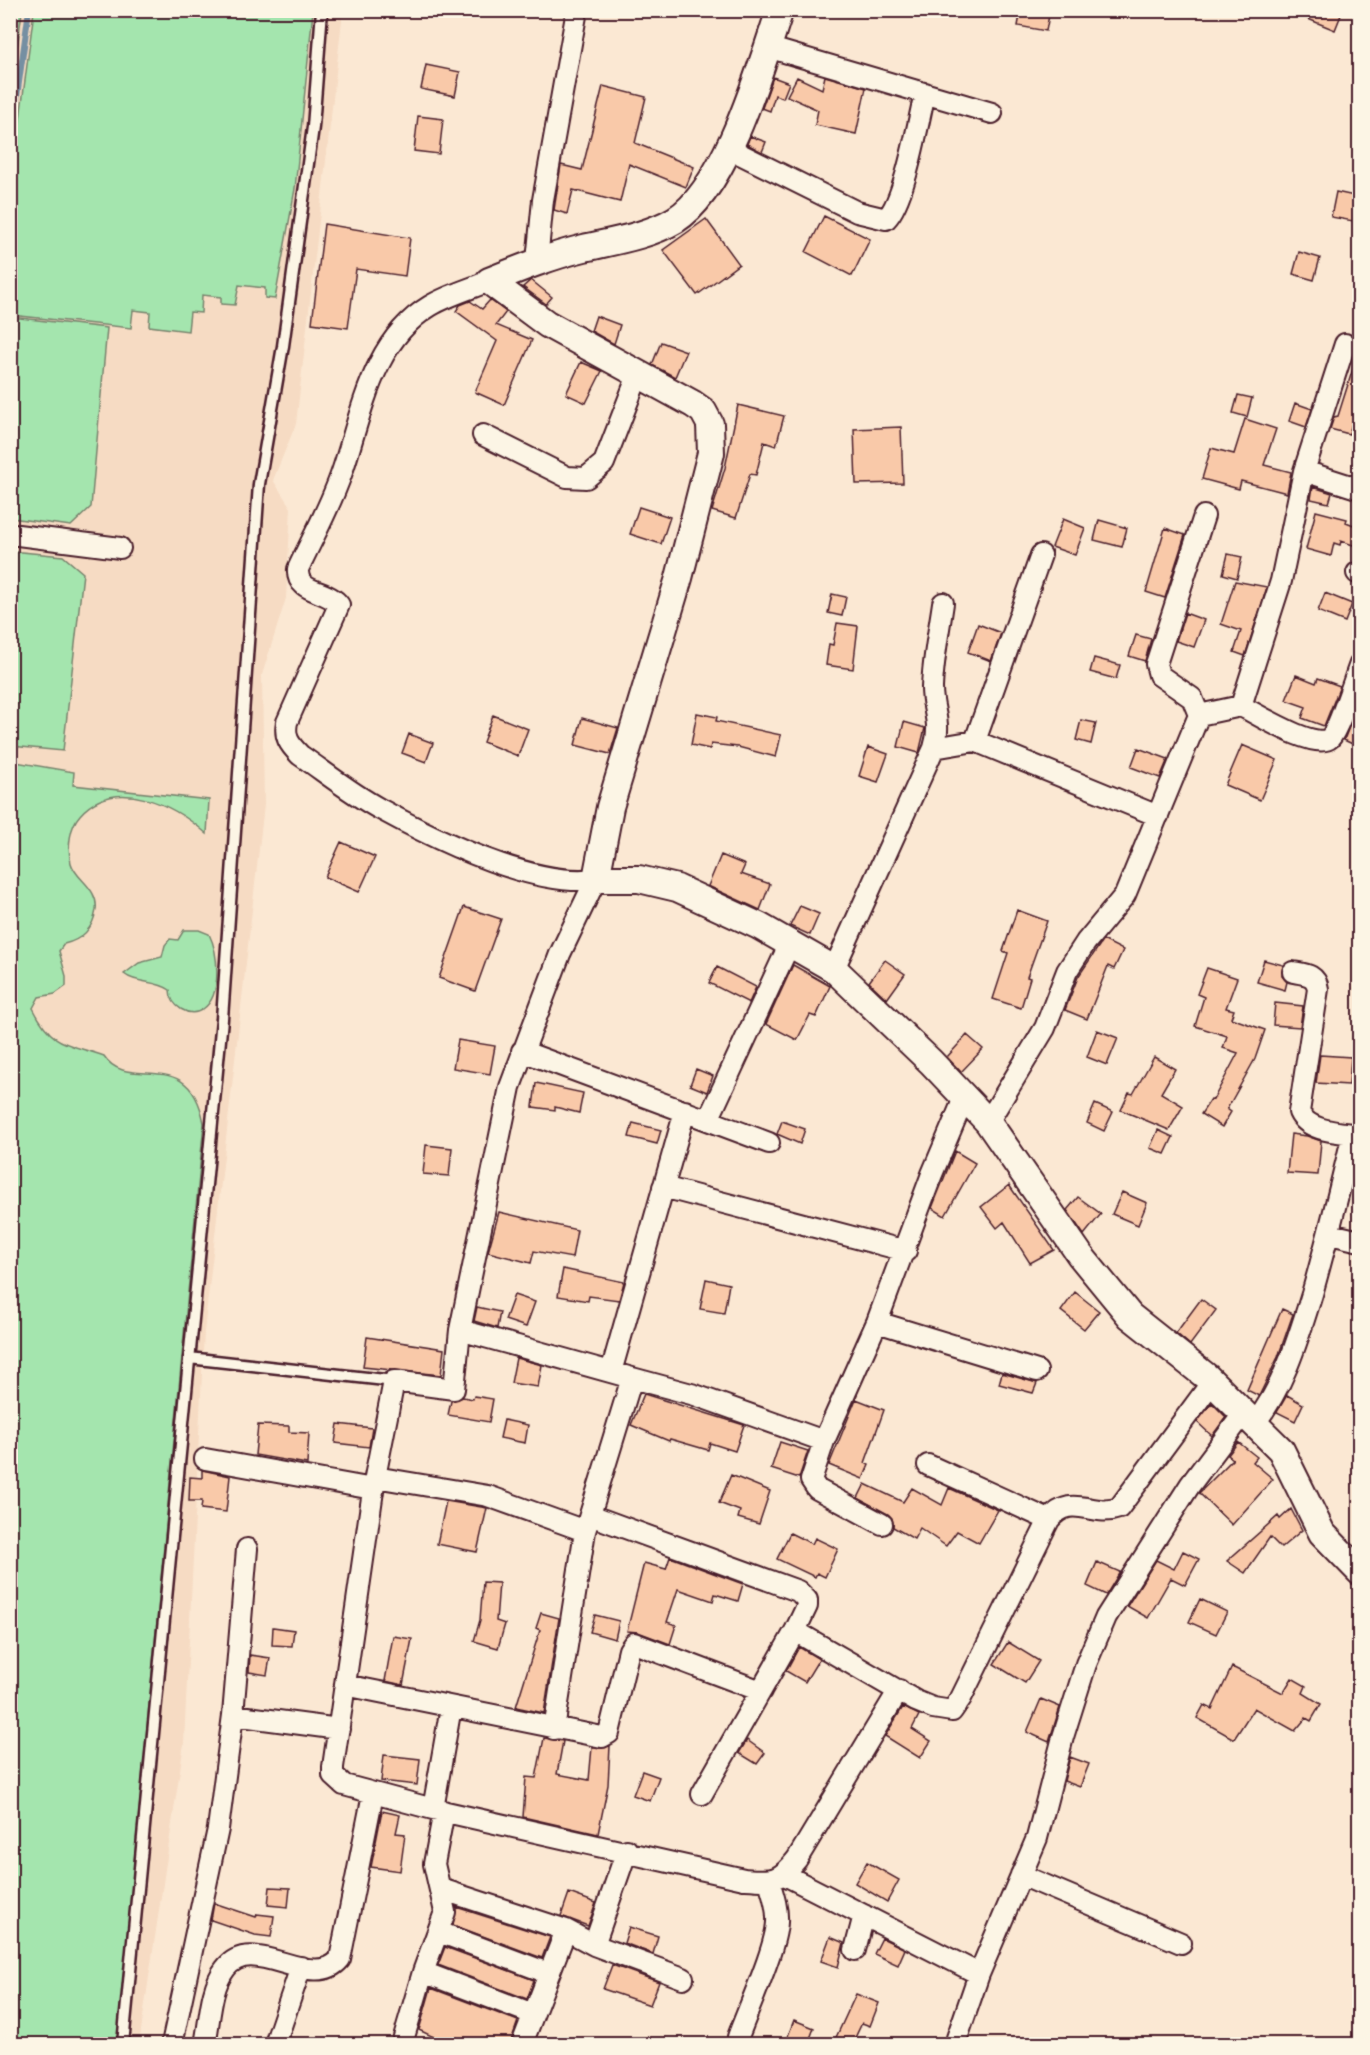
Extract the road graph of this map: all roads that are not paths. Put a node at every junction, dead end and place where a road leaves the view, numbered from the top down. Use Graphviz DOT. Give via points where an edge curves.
graph roads {
  1 [pos="322,10"];
  2 [pos="577,10"];
  3 [pos="780,10"];
  4 [pos="767,47"];
  5 [pos="925,93"];
  6 [pos="992,113"];
  7 [pos="730,150"];
  8 [pos="537,261"];
  9 [pos="489,281"];
  10 [pos="1345,344"];
  11 [pos="638,375"];
  12 [pos="483,435"];
  13 [pos="1304,471"];
  14 [pos="1359,489"];
  15 [pos="1204,516"];
  16 [pos="10,534"];
  17 [pos="120,548"];
  18 [pos="1041,555"];
  19 [pos="943,603"];
  20 [pos="1359,664"];
  21 [pos="1241,706"];
  22 [pos="1199,715"];
  23 [pos="975,741"];
  24 [pos="934,748"];
  25 [pos="1158,816"];
  26 [pos="596,879"];
  27 [pos="789,943"];
  28 [pos="834,969"];
  29 [pos="1293,972"];
  30 [pos="522,1051"];
  31 [pos="965,1096"];
  32 [pos="685,1111"];
  33 [pos="708,1120"];
  34 [pos="988,1122"];
  35 [pos="1356,1135"];
  36 [pos="769,1143"];
  37 [pos="663,1187"];
  38 [pos="1329,1234"];
  39 [pos="1359,1241"];
  40 [pos="906,1251"];
  41 [pos="877,1322"];
  42 [pos="460,1330"];
  43 [pos="189,1358"];
  44 [pos="1037,1371"];
  45 [pos="611,1372"];
  46 [pos="632,1378"];
  47 [pos="394,1381"];
  48 [pos="1212,1382"];
  49 [pos="1249,1418"];
  50 [pos="824,1441"];
  51 [pos="205,1459"];
  52 [pos="928,1465"];
  53 [pos="374,1483"];
  54 [pos="1049,1520"];
  55 [pos="588,1523"];
  56 [pos="882,1524"];
  57 [pos="247,1549"];
  58 [pos="1359,1572"];
  59 [pos="795,1631"];
  60 [pos="345,1685"];
  61 [pos="899,1690"];
  62 [pos="761,1691"];
  63 [pos="450,1707"];
  64 [pos="232,1715"];
  65 [pos="554,1729"];
  66 [pos="339,1730"];
  67 [pos="373,1794"];
  68 [pos="702,1794"];
  69 [pos="439,1810"];
  70 [pos="627,1850"];
  71 [pos="1021,1875"];
  72 [pos="777,1878"];
  73 [pos="441,1889"];
  74 [pos="864,1915"];
  75 [pos="566,1930"];
  76 [pos="439,1932"];
  77 [pos="1181,1943"];
  78 [pos="594,1945"];
  79 [pos="855,1950"];
  80 [pos="301,1966"];
  81 [pos="423,1972"];
  82 [pos="548,1973"];
  83 [pos="979,1974"];
  84 [pos="683,1978"];
  85 [pos="533,2014"];
  86 [pos="738,2037"];
  87 [pos="123,2044"];
  88 [pos="172,2044"];
  89 [pos="205,2044"];
  90 [pos="275,2044"];
  91 [pos="402,2044"];
  92 [pos="522,2044"];
  93 [pos="955,2044"];
  1 -- 43 [label="lane" via="311,139 283,345 259,484 222,1020"];
  2 -- 8 [label="street" via="543,200"];
  3 -- 4 [label="street"];
  4 -- 5 [label="street"];
  4 -- 7 [label="street"];
  5 -- 6 [label="street"];
  5 -- 7 [label="street" via="899,196 886,219 857,212"];
  7 -- 8 [label="street" via="713,178 676,220 624,240"];
  8 -- 9 [label="street"];
  9 -- 11 [label="street" via="548,324"];
  9 -- 26 [label="street" via="428,307 384,352 341,475 298,569 300,580 312,591 339,605 285,733 300,755 379,809 458,847 531,874 558,880"];
  10 -- 13 [label="street"];
  11 -- 12 [label="street" via="604,463 586,478 567,477"];
  11 -- 26 [label="street" via="703,411 710,424 711,453 679,579 610,807"];
  13 -- 14 [label="street"];
  13 -- 21 [label="street" via="1281,581"];
  15 -- 22 [label="street" via="1156,664 1159,675 1192,698"];
  16 -- 17 [label="street"];
  18 -- 23 [label="street"];
  19 -- 24 [label="street" via="932,691 938,720"];
  20 -- 21 [label="street" via="1336,727 1324,742 1314,742"];
  21 -- 22 [label="street"];
  22 -- 25 [label="street"];
  23 -- 24 [label="street"];
  23 -- 25 [label="street"];
  24 -- 28 [label="street"];
  25 -- 34 [label="street" via="1125,895 1067,971 1045,1028"];
  26 -- 27 [label="street" via="639,879 677,888"];
  26 -- 30 [label="street" via="560,954"];
  27 -- 28 [label="street"];
  27 -- 33 [label="street"];
  28 -- 31 [label="street"];
  29 -- 35 [label="street" via="1315,978 1318,988 1299,1112 1308,1123"];
  30 -- 32 [label="street"];
  30 -- 42 [label="street" via="510,1087"];
  31 -- 34 [label="street"];
  31 -- 40 [label="street" via="932,1174"];
  32 -- 33 [label="street"];
  32 -- 37 [label="street"];
  33 -- 36 [label="street"];
  34 -- 48 [label="street" via="1080,1255 1130,1316"];
  35 -- 38 [label="street"];
  37 -- 40 [label="street"];
  37 -- 45 [label="street"];
  38 -- 39 [label="street"];
  38 -- 49 [label="street" via="1297,1342 1268,1407"];
  40 -- 41 [label="street"];
  41 -- 44 [label="street"];
  41 -- 50 [label="street"];
  42 -- 45 [label="street"];
  42 -- 47 [label="street" via="454,1389"];
  43 -- 47 [label="lane"];
  43 -- 87 [label="lane"];
  45 -- 46 [label="street"];
  46 -- 50 [label="street" via="706,1399"];
  46 -- 55 [label="street"];
  47 -- 53 [label="street"];
  48 -- 49 [label="street"];
  48 -- 54 [label="street" via="1119,1508 1110,1511 1067,1506"];
  49 -- 58 [label="street" via="1281,1450 1322,1533"];
  49 -- 71 [label="street" via="1190,1485 1106,1617 1086,1664 1037,1838"];
  50 -- 56 [label="street" via="812,1471 811,1480 817,1489"];
  51 -- 53 [label="street"];
  52 -- 54 [label="street"];
  53 -- 55 [label="street" via="488,1496"];
  53 -- 60 [label="street"];
  54 -- 61 [label="street" via="955,1708 933,1708"];
  55 -- 59 [label="street" via="798,1591 807,1600 807,1606"];
  55 -- 65 [label="street"];
  57 -- 64 [label="street"];
  59 -- 61 [label="street"];
  59 -- 62 [label="street"];
  60 -- 63 [label="street"];
  60 -- 66 [label="street"];
  61 -- 72 [label="street"];
  62 -- 65 [label="street" via="634,1643 608,1735"];
  62 -- 68 [label="street"];
  63 -- 65 [label="street"];
  63 -- 69 [label="street"];
  64 -- 66 [label="street"];
  64 -- 88 [label="street" via="218,1829"];
  66 -- 67 [label="street" via="333,1774 344,1785"];
  67 -- 69 [label="street"];
  67 -- 80 [label="street" via="340,1959 326,1969"];
  69 -- 70 [label="street"];
  69 -- 73 [label="street" via="434,1864"];
  70 -- 72 [label="street" via="744,1879"];
  70 -- 78 [label="street"];
  71 -- 77 [label="street"];
  71 -- 83 [label="street"];
  72 -- 74 [label="street"];
  72 -- 86 [label="street" via="774,1941"];
  73 -- 75 [label="street"];
  73 -- 76 [label="street" via="445,1912"];
  74 -- 79 [label="street"];
  74 -- 83 [label="street"];
  75 -- 78 [label="street"];
  75 -- 82 [label="street"];
  76 -- 81 [label="street"];
  76 -- 82 [label="street"];
  78 -- 84 [label="street"];
  80 -- 89 [label="street" via="246,1955 235,1959 221,1975"];
  80 -- 90 [label="street"];
  81 -- 85 [label="street"];
  81 -- 91 [label="street"];
  82 -- 85 [label="street"];
  83 -- 93 [label="street"];
  85 -- 92 [label="street"];
}
